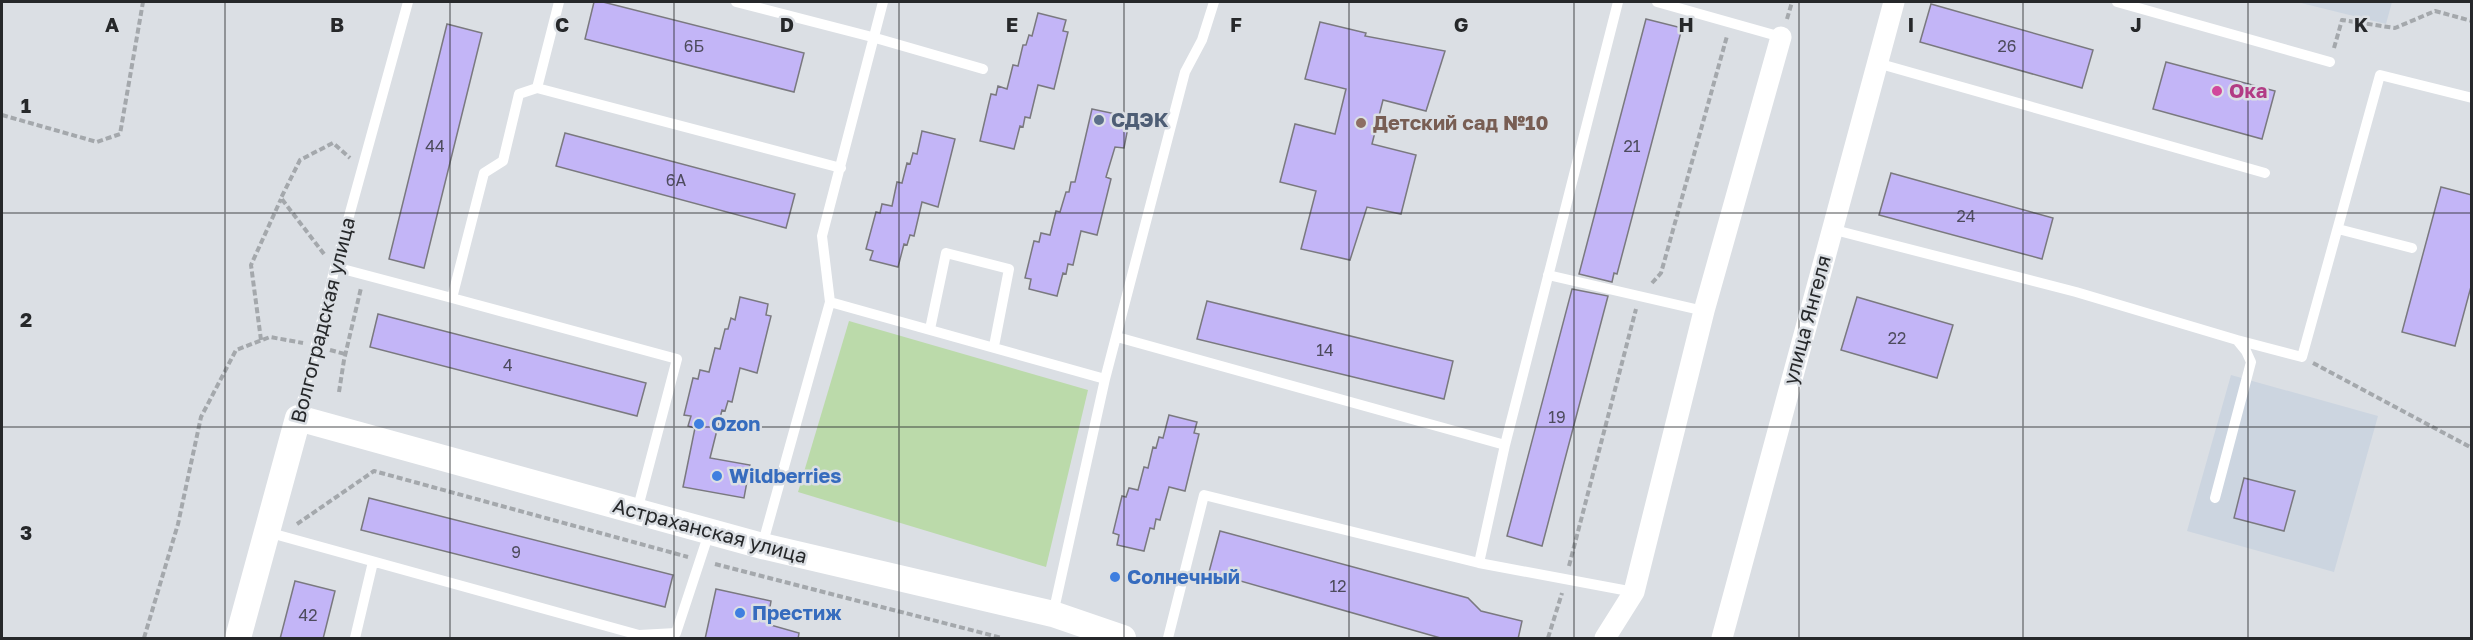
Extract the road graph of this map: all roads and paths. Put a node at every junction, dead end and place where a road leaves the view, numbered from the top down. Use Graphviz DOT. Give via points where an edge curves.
graph roads {
  1 [pos="143,2"];
  2 [pos="408,2"];
  3 [pos="559,2"];
  4 [pos="736,2"];
  5 [pos="883,2"];
  6 [pos="1214,2"];
  7 [pos="1618,2"];
  8 [pos="1657,2"];
  9 [pos="1894,2"];
  10 [pos="2117,2"];
  11 [pos="2472,21"];
  12 [pos="1731,22"];
  13 [pos="872,37"];
  14 [pos="1781,37"];
  15 [pos="2330,62"];
  16 [pos="1877,63"];
  17 [pos="984,69"];
  18 [pos="537,88"];
  19 [pos="2472,98"];
  20 [pos="2,115"];
  21 [pos="362,168"];
  22 [pos="841,168"];
  23 [pos="2265,173"];
  24 [pos="281,198"];
  25 [pos="1831,229"];
  26 [pos="2338,229"];
  27 [pos="2412,248"];
  28 [pos="335,267"];
  29 [pos="364,275"];
  30 [pos="1548,275"];
  31 [pos="1640,296"];
  32 [pos="452,298"];
  33 [pos="830,302"];
  34 [pos="1704,311"];
  35 [pos="930,329"];
  36 [pos="1117,337"];
  37 [pos="261,340"];
  38 [pos="2237,340"];
  39 [pos="316,346"];
  40 [pos="994,346"];
  41 [pos="2302,357"];
  42 [pos="1105,379"];
  43 [pos="339,392"];
  44 [pos="298,418"];
  45 [pos="1505,445"];
  46 [pos="2472,448"];
  47 [pos="2215,498"];
  48 [pos="637,512"];
  49 [pos="710,530"];
  50 [pos="279,535"];
  51 [pos="762,546"];
  52 [pos="700,560"];
  53 [pos="374,562"];
  54 [pos="1479,562"];
  55 [pos="1566,579"];
  56 [pos="1634,592"];
  57 [pos="1053,614"];
  58 [pos="638,637"];
  59 [pos="144,639"];
  60 [pos="238,639"];
  61 [pos="355,639"];
  62 [pos="1002,639"];
  63 [pos="1123,639"];
  64 [pos="1168,639"];
  65 [pos="1548,639"];
  66 [pos="1605,639"];
  67 [pos="1722,639"];
  1 -- 20 [label="path" via="120,134 97,142"];
  2 -- 21 [label="lane, Волгоградская улица"];
  3 -- 18 [label="lane"];
  4 -- 13 [label="lane"];
  5 -- 13 [label="lane"];
  6 -- 36 [label="lane" via="1202,40 1185,72"];
  7 -- 30 [label="lane"];
  8 -- 12 [label="lane"];
  9 -- 16 [label="street, улица Янгеля"];
  10 -- 15 [label="lane"];
  11 -- 15 [label="path" via="2435,11 2394,28 2342,20"];
  12 -- 14 [label="lane"];
  12 -- 31 [label="path" via="1661,273"];
  13 -- 17 [label="lane"];
  13 -- 22 [label="lane"];
  14 -- 34 [label="street"];
  16 -- 23 [label="lane"];
  16 -- 25 [label="street, улица Янгеля"];
  18 -- 22 [label="lane"];
  18 -- 32 [label="lane" via="519,94 503,161 484,174"];
  19 -- 26 [label="lane" via="2380,75"];
  21 -- 24 [label="path" via="333,143 300,160"];
  21 -- 28 [label="lane, Волгоградская улица"];
  22 -- 33 [label="lane" via="822,236"];
  24 -- 28 [label="path"];
  24 -- 37 [label="path" via="251,265"];
  25 -- 38 [label="lane" via="2076,292"];
  25 -- 67 [label="street, улица Янгеля"];
  26 -- 27 [label="lane"];
  26 -- 41 [label="lane"];
  28 -- 29 [label="lane"];
  28 -- 39 [label="lane, Волгоградская улица"];
  29 -- 32 [label="lane"];
  29 -- 43 [label="path"];
  30 -- 31 [label="lane"];
  30 -- 45 [label="lane"];
  31 -- 34 [label="lane"];
  31 -- 55 [label="path"];
  32 -- 48 [label="lane" via="677,359"];
  33 -- 35 [label="lane"];
  33 -- 51 [label="lane"];
  34 -- 56 [label="street"];
  35 -- 40 [label="lane"];
  35 -- 40 [label="lane" via="946,253 1009,269"];
  36 -- 42 [label="lane"];
  36 -- 45 [label="lane"];
  37 -- 39 [label="path" via="270,337"];
  37 -- 59 [label="path" via="236,350 201,417 178,524"];
  38 -- 41 [label="lane"];
  38 -- 47 [label="lane" via="2251,362"];
  39 -- 44 [label="lane, Волгоградская улица"];
  40 -- 42 [label="lane"];
  41 -- 46 [label="path"];
  42 -- 57 [label="lane"];
  44 -- 48 [label="street, Астраханская улица"];
  44 -- 50 [label="street, Волгоградская улица"];
  45 -- 54 [label="lane"];
  48 -- 49 [label="street, Астраханская улица"];
  49 -- 51 [label="street, Астраханская улица"];
  49 -- 52 [label="lane"];
  50 -- 52 [label="path" via="374,471"];
  50 -- 53 [label="lane"];
  50 -- 60 [label="street, Волгоградская улица"];
  51 -- 57 [label="street, Астраханская улица"];
  52 -- 58 [label="lane" via="676,633"];
  52 -- 62 [label="path"];
  53 -- 58 [label="lane"];
  53 -- 61 [label="lane"];
  54 -- 55 [label="lane"];
  54 -- 64 [label="lane" via="1204,495"];
  55 -- 56 [label="lane"];
  55 -- 65 [label="path"];
  56 -- 66 [label="street"];
  57 -- 63 [label="street, Астраханская улица" via="1078,628"];
}
